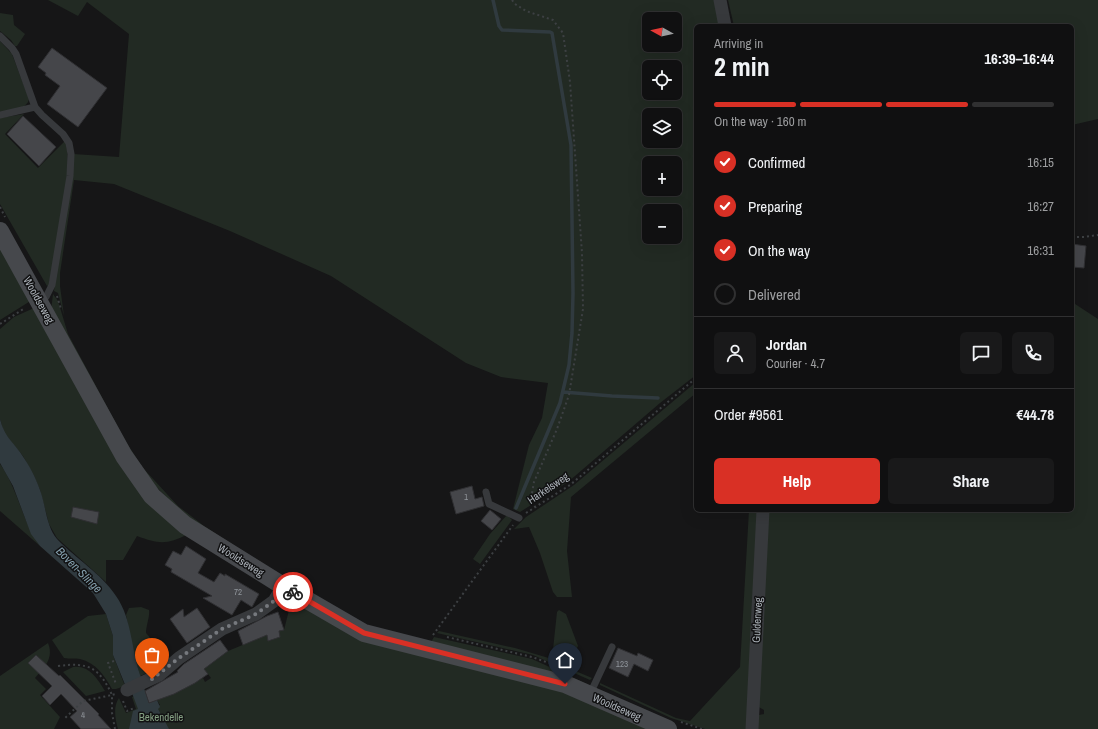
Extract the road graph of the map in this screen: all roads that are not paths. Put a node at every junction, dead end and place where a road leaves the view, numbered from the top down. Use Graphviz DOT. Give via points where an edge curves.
graph roads {
  1 [pos="720,0"];
  2 [pos="725,24"];
  3 [pos="0,36"];
  4 [pos="35,107"];
  5 [pos="0,115"];
  6 [pos="4,226"];
  7 [pos="44,296"];
  8 [pos="486,492"];
  9 [pos="762,512"];
  10 [pos="519,518"];
  11 [pos="283,586"];
  12 [pos="612,647"];
  13 [pos="127,690"];
  14 [pos="590,694"];
  15 [pos="668,729"];
  16 [pos="752,729"];
  1 -- 2 [label="street"];
  3 -- 4 [label="lane" via="16,54"];
  4 -- 5 [label="lane"];
  4 -- 7 [label="lane" via="63,134 69,143 71,154 70,176"];
  6 -- 7 [label="main road, Wooldseweg"];
  7 -- 11 [label="main road, Wooldseweg" via="124,456 152,496 185,525"];
  8 -- 10 [label="lane" via="489,504"];
  9 -- 16 [label="street, Guldenweg"];
  11 -- 13 [label="street" via="274,601 256,614 222,629 159,675"];
  11 -- 14 [label="main road, Wooldseweg" via="364,633 550,679"];
  12 -- 14 [label="lane"];
  14 -- 15 [label="main road, Wooldseweg"];
}
